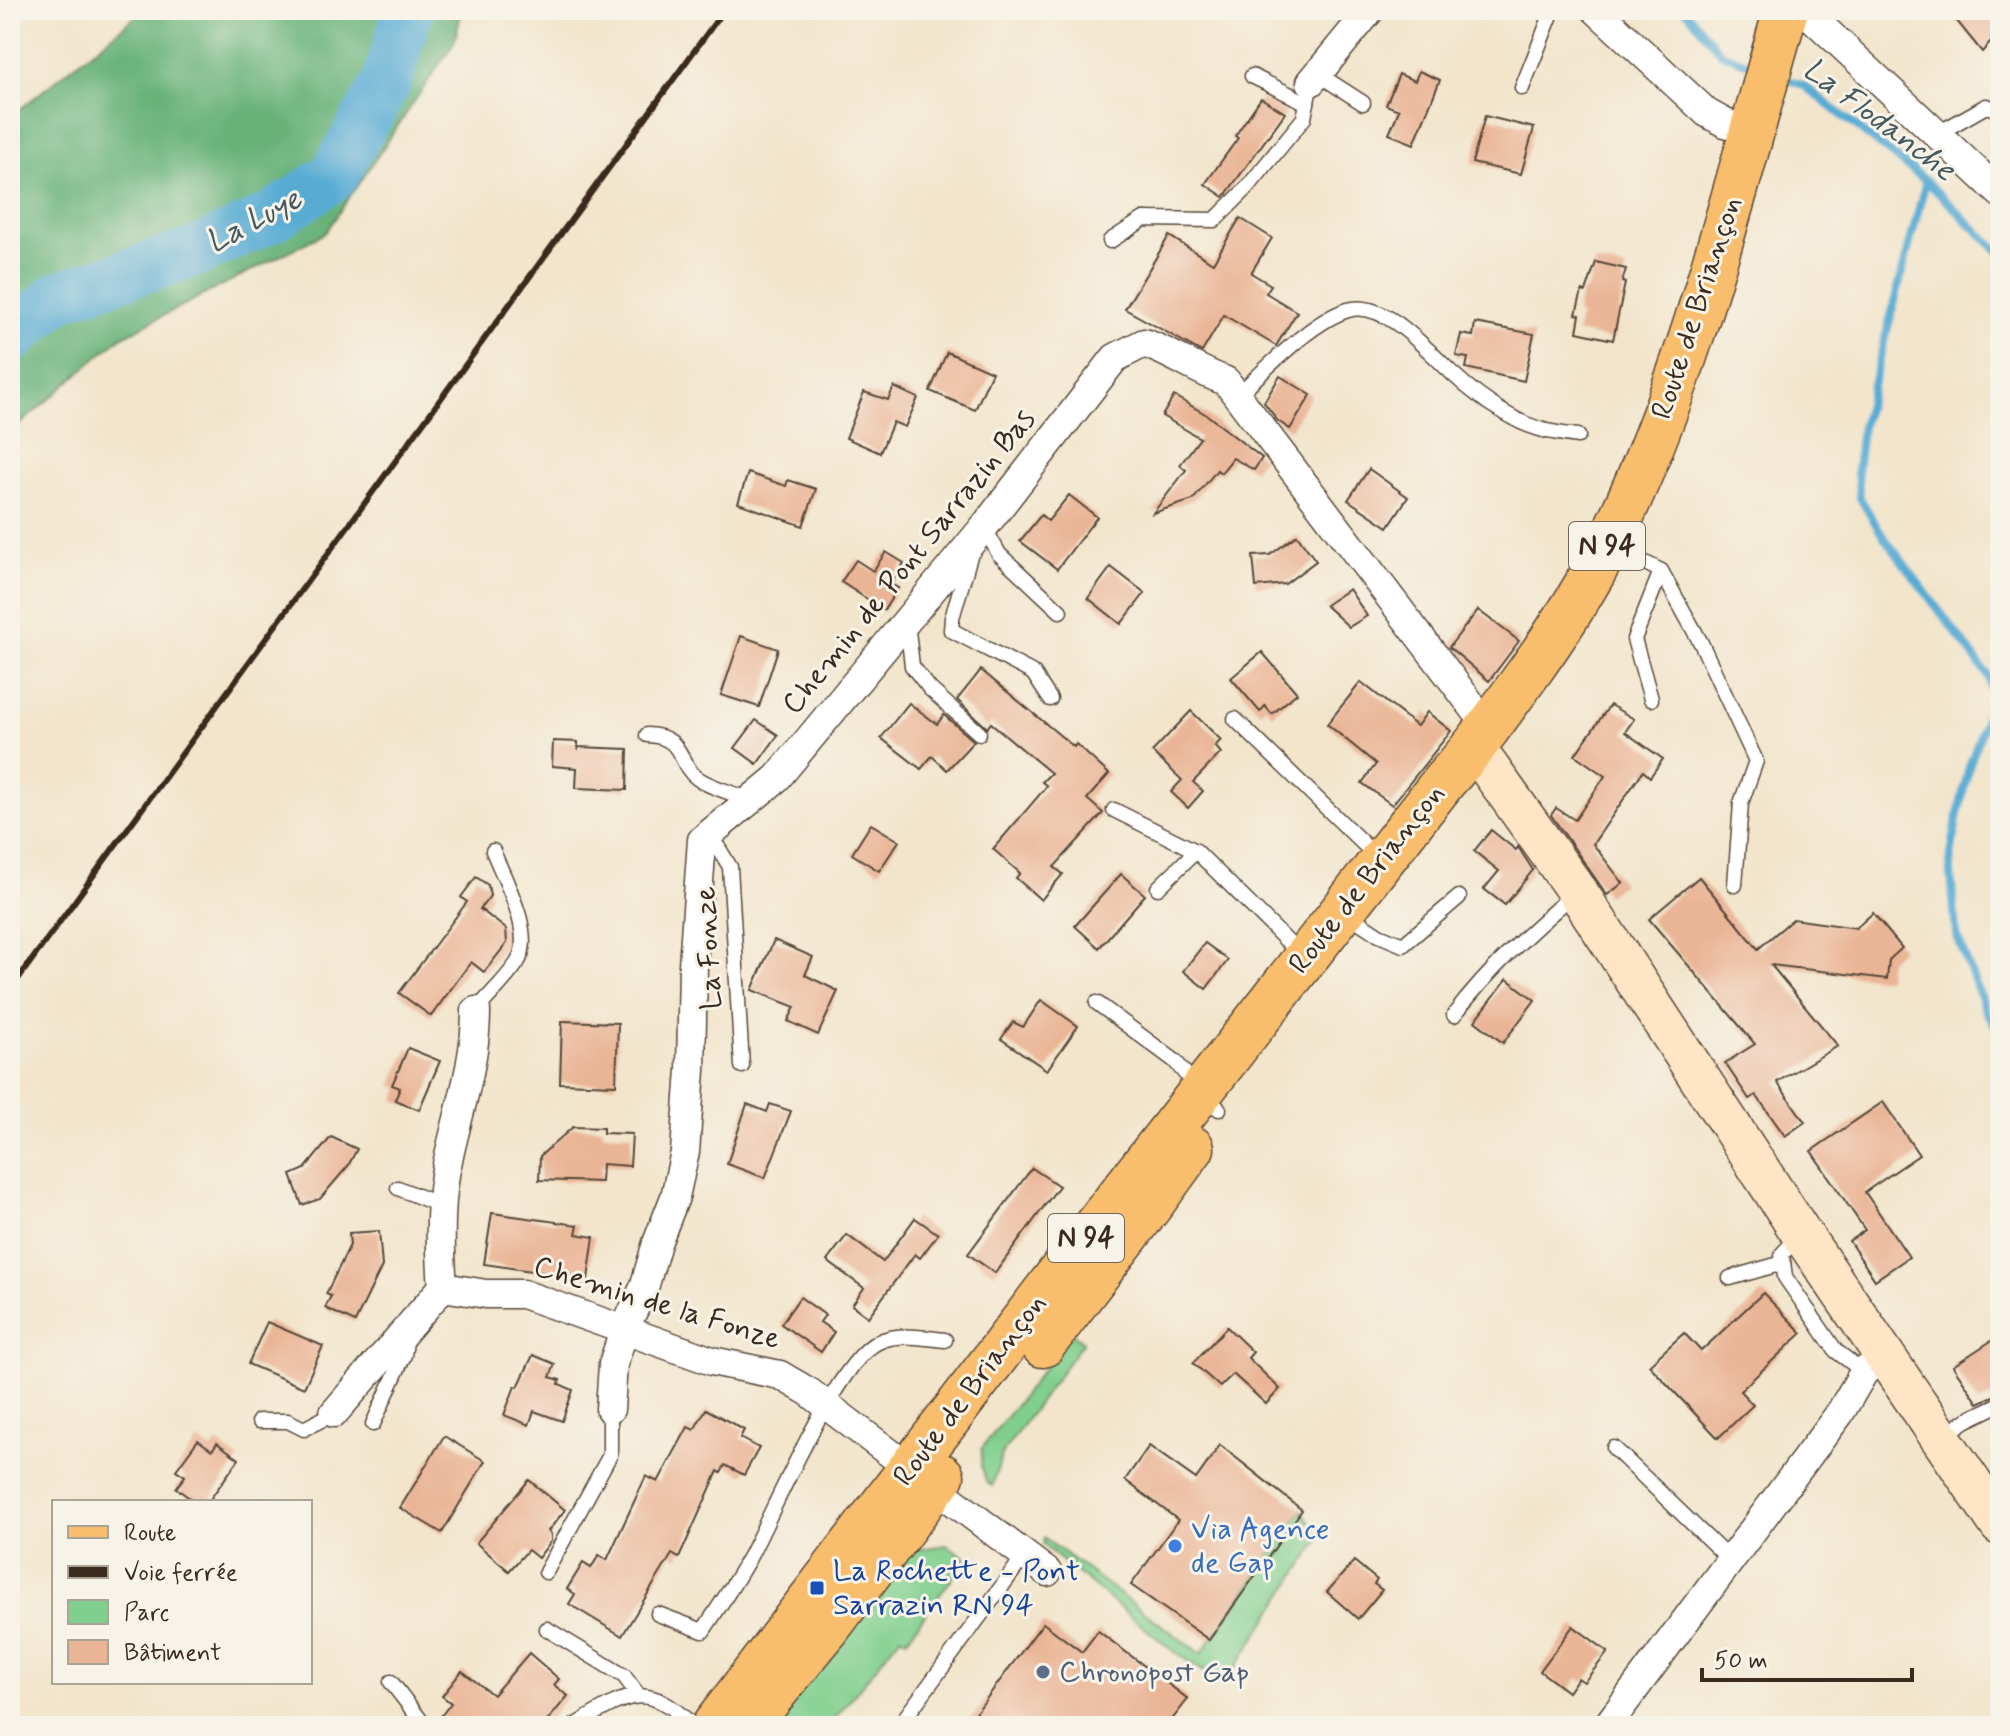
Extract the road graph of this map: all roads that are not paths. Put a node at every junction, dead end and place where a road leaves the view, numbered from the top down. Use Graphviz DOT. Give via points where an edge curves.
graph roads {
  1 [pos="1370,10"];
  2 [pos="1553,10"];
  3 [pos="1596,10"];
  4 [pos="1804,10"];
  5 [pos="1781,29"];
  6 [pos="1252,76"];
  7 [pos="1312,86"];
  8 [pos="1522,88"];
  9 [pos="1363,103"];
  10 [pos="2000,110"];
  11 [pos="1757,113"];
  12 [pos="1937,134"];
  13 [pos="2000,193"];
  14 [pos="1110,241"];
  15 [pos="1236,396"];
  16 [pos="1578,436"];
  17 [pos="979,534"];
  18 [pos="1608,544"];
  19 [pos="1661,571"];
  20 [pos="1060,611"];
  21 [pos="907,621"];
  22 [pos="1050,699"];
  23 [pos="1651,699"];
  24 [pos="1235,719"];
  25 [pos="979,733"];
  26 [pos="647,735"];
  27 [pos="1477,744"];
  28 [pos="750,800"];
  29 [pos="1114,810"];
  30 [pos="702,840"];
  31 [pos="493,851"];
  32 [pos="1196,851"];
  33 [pos="1386,867"];
  34 [pos="1735,885"];
  35 [pos="1158,888"];
  36 [pos="1577,891"];
  37 [pos="1459,897"];
  38 [pos="1350,915"];
  39 [pos="1312,964"];
  40 [pos="1097,1003"];
  41 [pos="476,1011"];
  42 [pos="1454,1015"];
  43 [pos="742,1066"];
  44 [pos="1209,1101"];
  45 [pos="398,1188"];
  46 [pos="442,1206"];
  47 [pos="1792,1248"];
  48 [pos="1730,1278"];
  49 [pos="443,1287"];
  50 [pos="410,1324"];
  51 [pos="625,1328"];
  52 [pos="945,1340"];
  53 [pos="1874,1364"];
  54 [pos="2000,1404"];
  55 [pos="826,1405"];
  56 [pos="610,1409"];
  57 [pos="334,1413"];
  58 [pos="259,1421"];
  59 [pos="373,1424"];
  60 [pos="1940,1438"];
  61 [pos="1614,1448"];
  62 [pos="922,1478"];
  63 [pos="2000,1525"];
  64 [pos="1730,1560"];
  65 [pos="1036,1563"];
  66 [pos="546,1572"];
  67 [pos="658,1614"];
  68 [pos="547,1629"];
  69 [pos="391,1682"];
  70 [pos="639,1696"];
  71 [pos="425,1726"];
  72 [pos="574,1726"];
  73 [pos="693,1726"];
  74 [pos="714,1726"];
  75 [pos="746,1726"];
  76 [pos="899,1726"];
  77 [pos="1607,1726"];
  1 -- 7 [label="street"];
  2 -- 8 [label="lane"];
  3 -- 11 [label="street" via="1707,113 1725,123"];
  4 -- 12 [label="street"];
  5 -- 11 [label="main road, N 94"];
  6 -- 7 [label="lane"];
  7 -- 9 [label="lane"];
  7 -- 14 [label="lane" via="1304,118 1215,220 1144,219"];
  10 -- 12 [label="lane" via="1986,106"];
  11 -- 18 [label="main road, Route de Briançon / N 94" via="1670,401"];
  12 -- 13 [label="street"];
  15 -- 16 [label="lane" via="1319,324 1350,309 1372,310 1409,331 1456,378 1502,412 1539,431"];
  15 -- 17 [label="street, Chemin de Pont Sarrazin Bas" via="1226,381 1144,343 1115,358"];
  15 -- 27 [label="street, Chemin de Pont Sarrazin Bas"];
  17 -- 20 [label="lane"];
  17 -- 21 [label="street, Chemin de Pont Sarrazin Bas"];
  17 -- 22 [label="lane" via="951,630 1033,673"];
  18 -- 19 [label="lane"];
  18 -- 27 [label="main road, Route de Briançon / N 94" via="1567,615"];
  19 -- 23 [label="lane" via="1634,639"];
  19 -- 34 [label="lane" via="1756,761 1741,803"];
  21 -- 25 [label="lane" via="912,666"];
  21 -- 28 [label="street, Chemin de Pont Sarrazin Bas" via="777,778"];
  24 -- 33 [label="lane"];
  26 -- 28 [label="lane" via="660,735 678,747 695,777"];
  27 -- 33 [label="main road, Route de Briançon / N 94"];
  27 -- 36 [label="street"];
  28 -- 30 [label="street, Chemin de Pont Sarrazin Bas"];
  29 -- 32 [label="lane"];
  30 -- 43 [label="lane, La Fonze" via="718,847 730,867"];
  30 -- 51 [label="street" via="685,1152 644,1288"];
  31 -- 41 [label="lane" via="521,919 522,949 519,961"];
  32 -- 35 [label="lane"];
  32 -- 39 [label="lane"];
  33 -- 38 [label="main road, Route de Briançon / N 94"];
  36 -- 42 [label="lane" via="1518,942"];
  36 -- 47 [label="street"];
  37 -- 38 [label="lane" via="1403,945"];
  38 -- 39 [label="main road, Route de Briançon / N 94"];
  39 -- 44 [label="main road, Route de Briançon / N 94"];
  40 -- 44 [label="lane" via="1175,1061"];
  41 -- 46 [label="street" via="473,1060"];
  44 -- 62 [label="main road, Route de Briançon / N 94" via="1087,1237"];
  44 -- 62 [label="main road, Route de Briançon / N 94" via="1153,1202"];
  45 -- 46 [label="lane"];
  46 -- 49 [label="street"];
  47 -- 48 [label="lane"];
  47 -- 53 [label="street"];
  49 -- 50 [label="street"];
  49 -- 51 [label="street, Chemin de la Fonze" via="523,1294"];
  50 -- 57 [label="street"];
  50 -- 59 [label="lane" via="404,1355"];
  51 -- 55 [label="street, Chemin de la Fonze" via="712,1361 780,1375"];
  51 -- 56 [label="street" via="613,1364"];
  52 -- 55 [label="lane" via="896,1336 875,1343"];
  53 -- 60 [label="street"];
  53 -- 64 [label="street"];
  54 -- 60 [label="lane"];
  55 -- 62 [label="street, Chemin de la Fonze"];
  55 -- 67 [label="lane" via="749,1557 703,1631"];
  56 -- 66 [label="lane" via="610,1455"];
  57 -- 58 [label="lane" via="304,1429 288,1421"];
  60 -- 63 [label="street"];
  61 -- 64 [label="lane"];
  62 -- 65 [label="street, Chemin de la Fonze"];
  62 -- 74 [label="main road, Route de Briançon / N 94"];
  62 -- 75 [label="main road, Route de Briançon / N 94" via="828,1628"];
  64 -- 77 [label="street"];
  65 -- 76 [label="lane"];
  68 -- 70 [label="lane" via="624,1676"];
  69 -- 71 [label="lane"];
  70 -- 72 [label="lane" via="620,1699"];
  70 -- 73 [label="lane" via="660,1699"];
}
